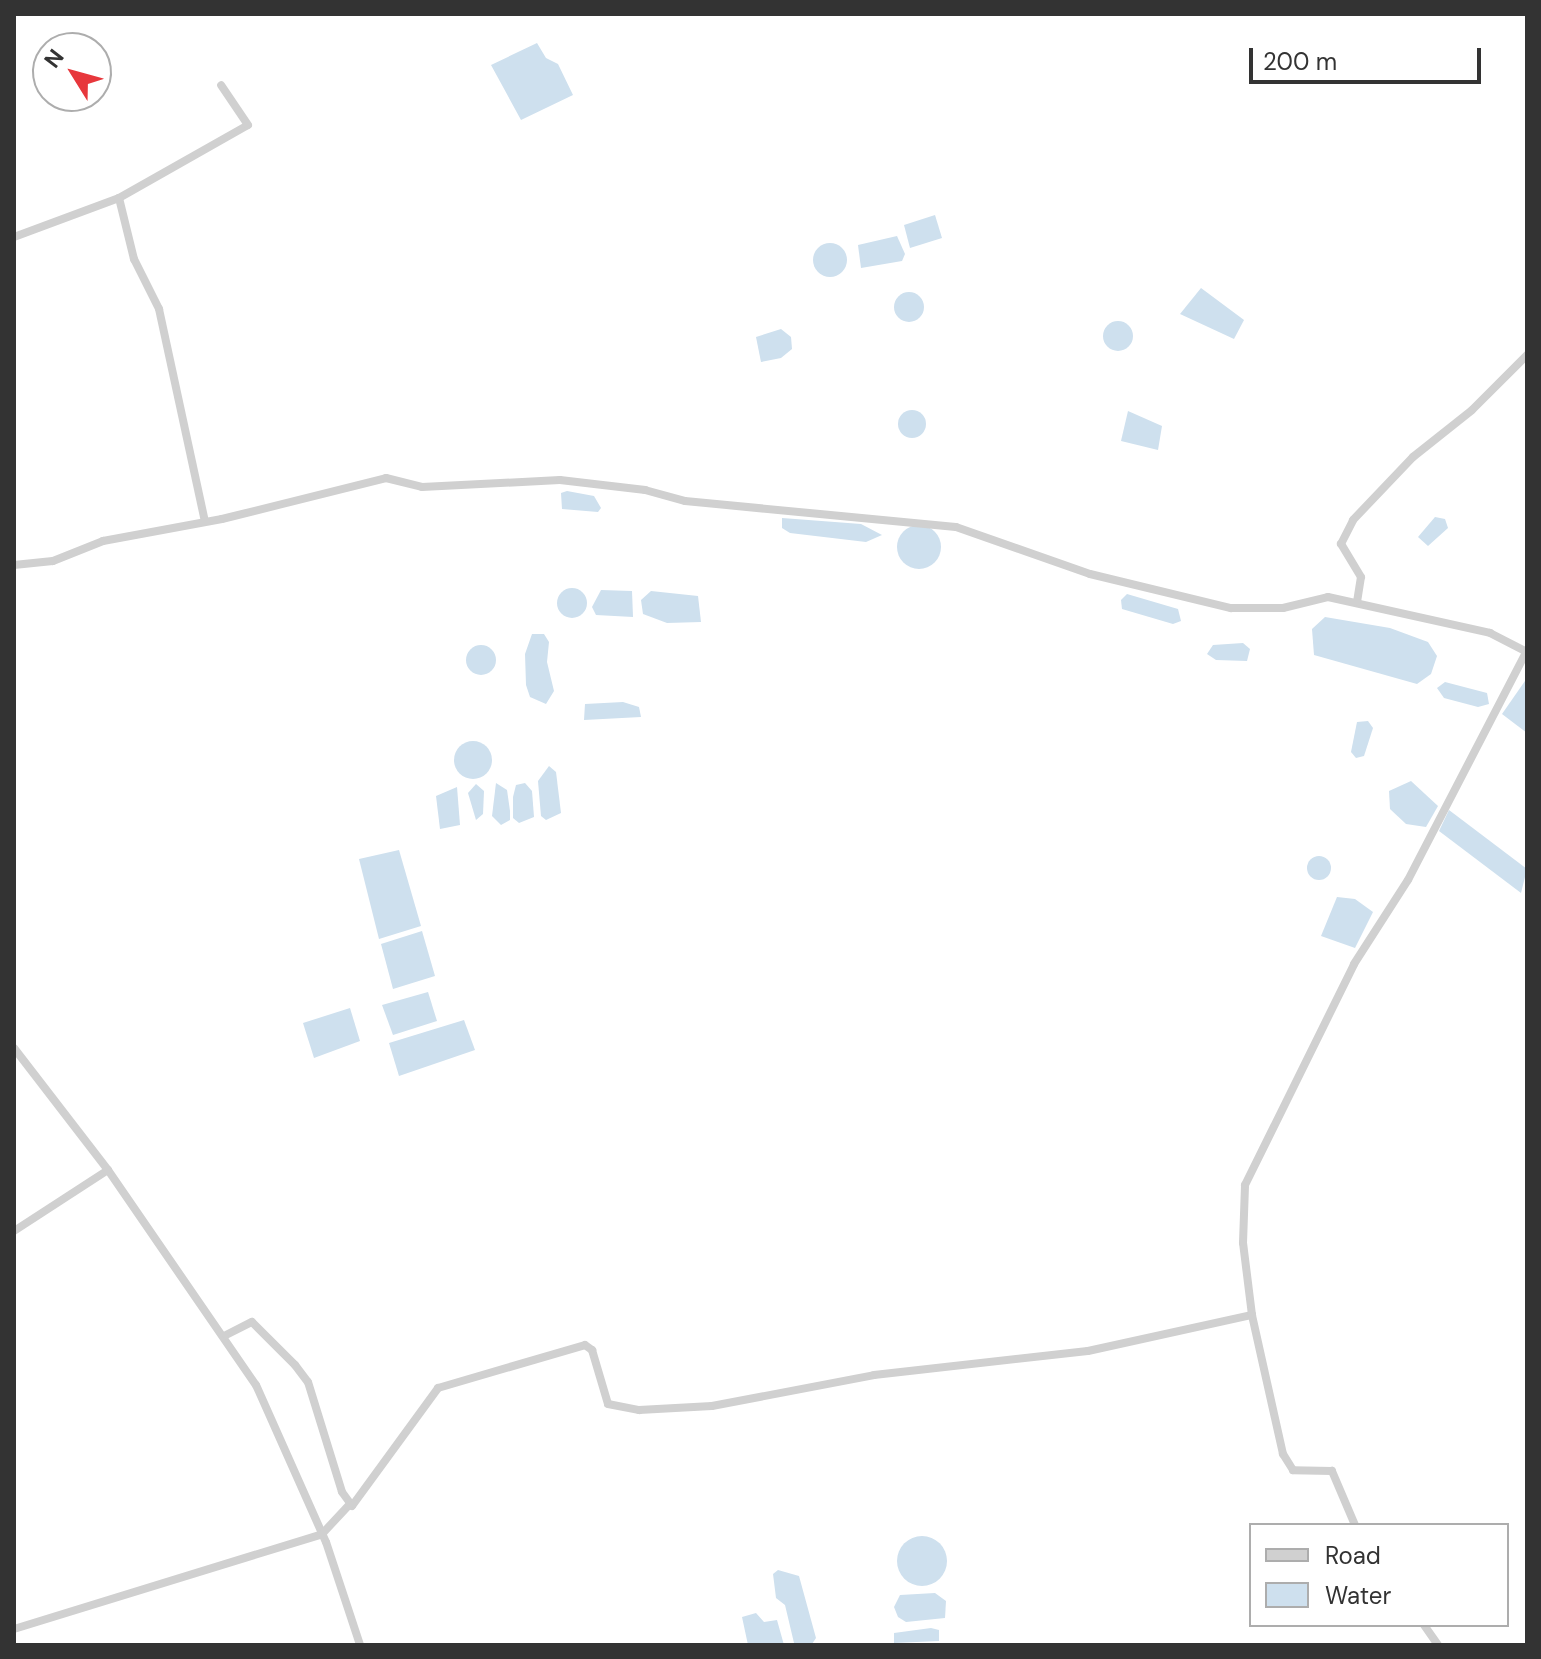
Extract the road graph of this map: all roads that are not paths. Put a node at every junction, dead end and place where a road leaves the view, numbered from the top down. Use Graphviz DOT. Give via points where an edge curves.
graph roads {
  1 [pos="221,85"];
  2 [pos="119,198"];
  3 [pos="14,237"];
  4 [pos="1527,355"];
  5 [pos="205,521"];
  6 [pos="14,565"];
  7 [pos="1357,602"];
  8 [pos="1527,651"];
  9 [pos="14,1048"];
  10 [pos="108,1170"];
  11 [pos="14,1231"];
  12 [pos="1252,1315"];
  13 [pos="226,1335"];
  14 [pos="349,1505"];
  15 [pos="1354,1523"];
  16 [pos="322,1534"];
  17 [pos="1425,1627"];
  18 [pos="14,1629"];
  19 [pos="360,1645"];
  20 [pos="1438,1645"];
  1 -- 2 [label="street" via="248,125"];
  2 -- 3 [label="street"];
  2 -- 5 [label="street" via="134,259 163,323"];
  4 -- 7 [label="street" via="1472,410 1413,457 1353,520 1341,544 1361,577"];
  5 -- 6 [label="street" via="103,541 53,561"];
  5 -- 7 [label="street" via="386,478 422,487 560,480 645,490 685,501 956,527 1090,574 1231,608 1283,608 1328,597"];
  7 -- 8 [label="street" via="1490,633"];
  8 -- 12 [label="street" via="1408,880 1354,964 1245,1185 1243,1243"];
  9 -- 10 [label="street"];
  10 -- 11 [label="street"];
  10 -- 13 [label="street"];
  12 -- 14 [label="street" via="1088,1351 874,1375 712,1406 639,1410 608,1404 592,1350 585,1345 438,1388 355,1504"];
  12 -- 15 [label="street" via="1288,1466 1332,1471"];
  13 -- 14 [label="street" via="252,1322 308,1382"];
  13 -- 16 [label="street" via="256,1385"];
  14 -- 16 [label="street"];
  16 -- 18 [label="street"];
  16 -- 19 [label="street"];
  17 -- 20 [label="street"];
}
